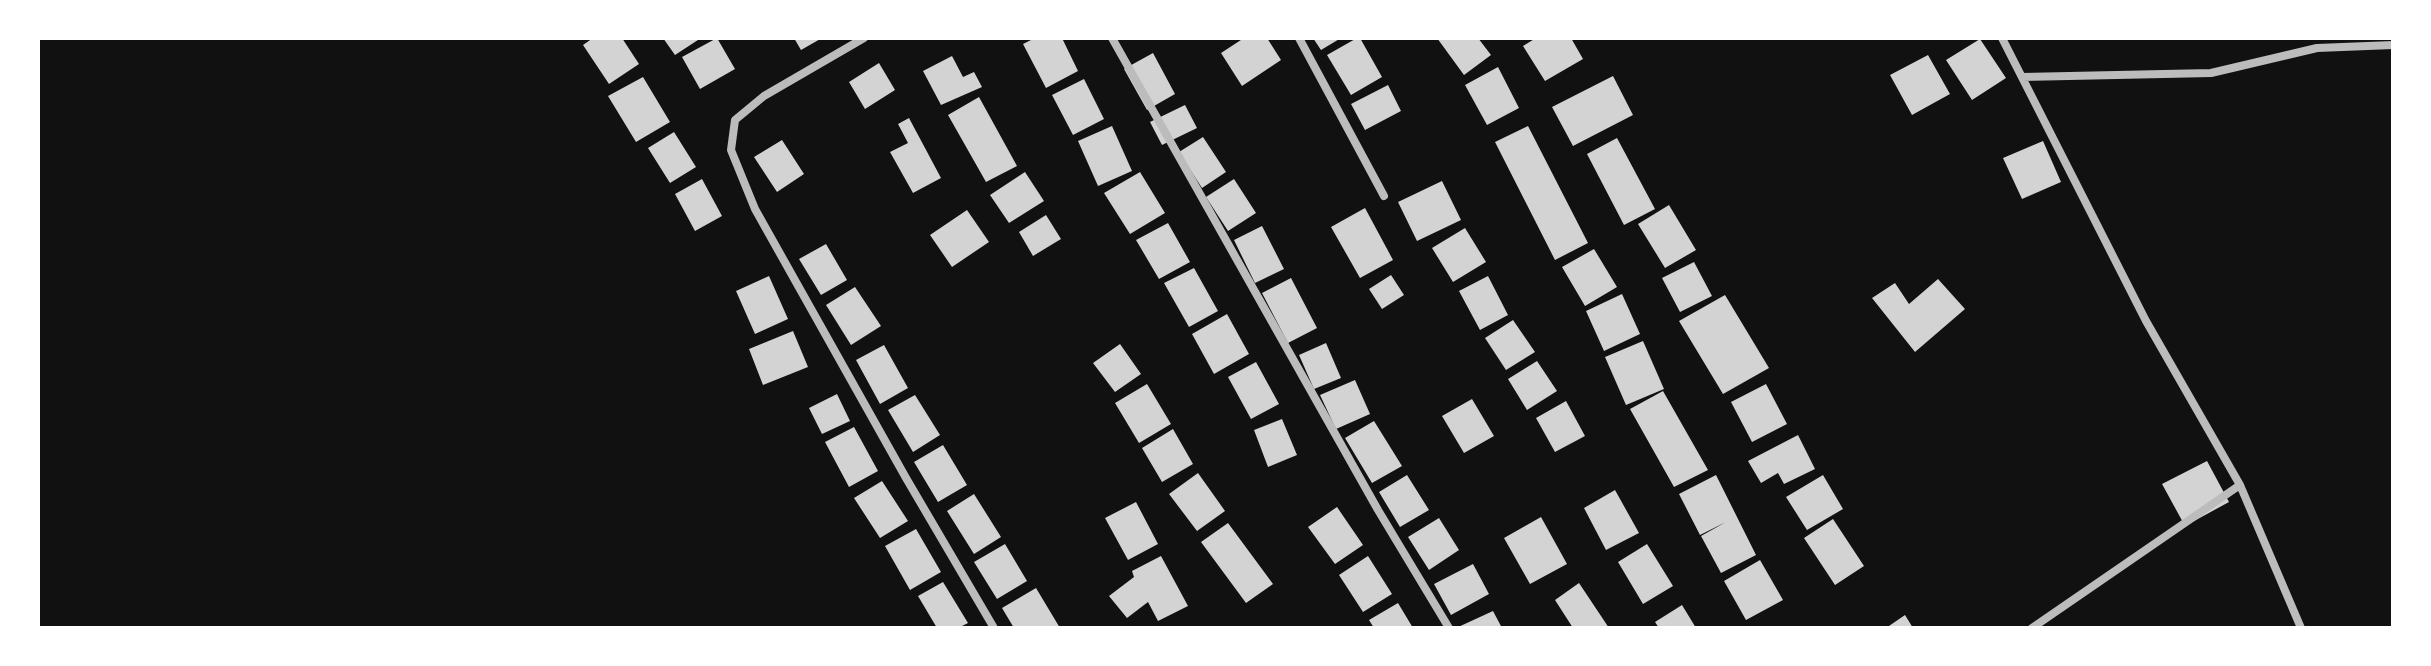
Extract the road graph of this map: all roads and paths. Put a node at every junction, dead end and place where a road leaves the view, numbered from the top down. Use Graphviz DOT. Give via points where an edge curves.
graph roads {
  1 [pos="864,38"];
  2 [pos="1112,38"];
  3 [pos="1299,38"];
  4 [pos="2002,38"];
  5 [pos="2393,45"];
  6 [pos="2022,77"];
  7 [pos="1384,196"];
  8 [pos="2240,485"];
  9 [pos="994,628"];
  10 [pos="1449,628"];
  11 [pos="2032,628"];
  12 [pos="2301,628"];
  1 -- 9 [label="street" via="764,96 735,120 731,150 755,209"];
  2 -- 10 [label="street"];
  3 -- 7 [label="street"];
  4 -- 6 [label="street"];
  5 -- 6 [label="street" via="2317,48 2211,73"];
  6 -- 8 [label="street" via="2146,321"];
  8 -- 11 [label="street"];
  8 -- 12 [label="street"];
}
